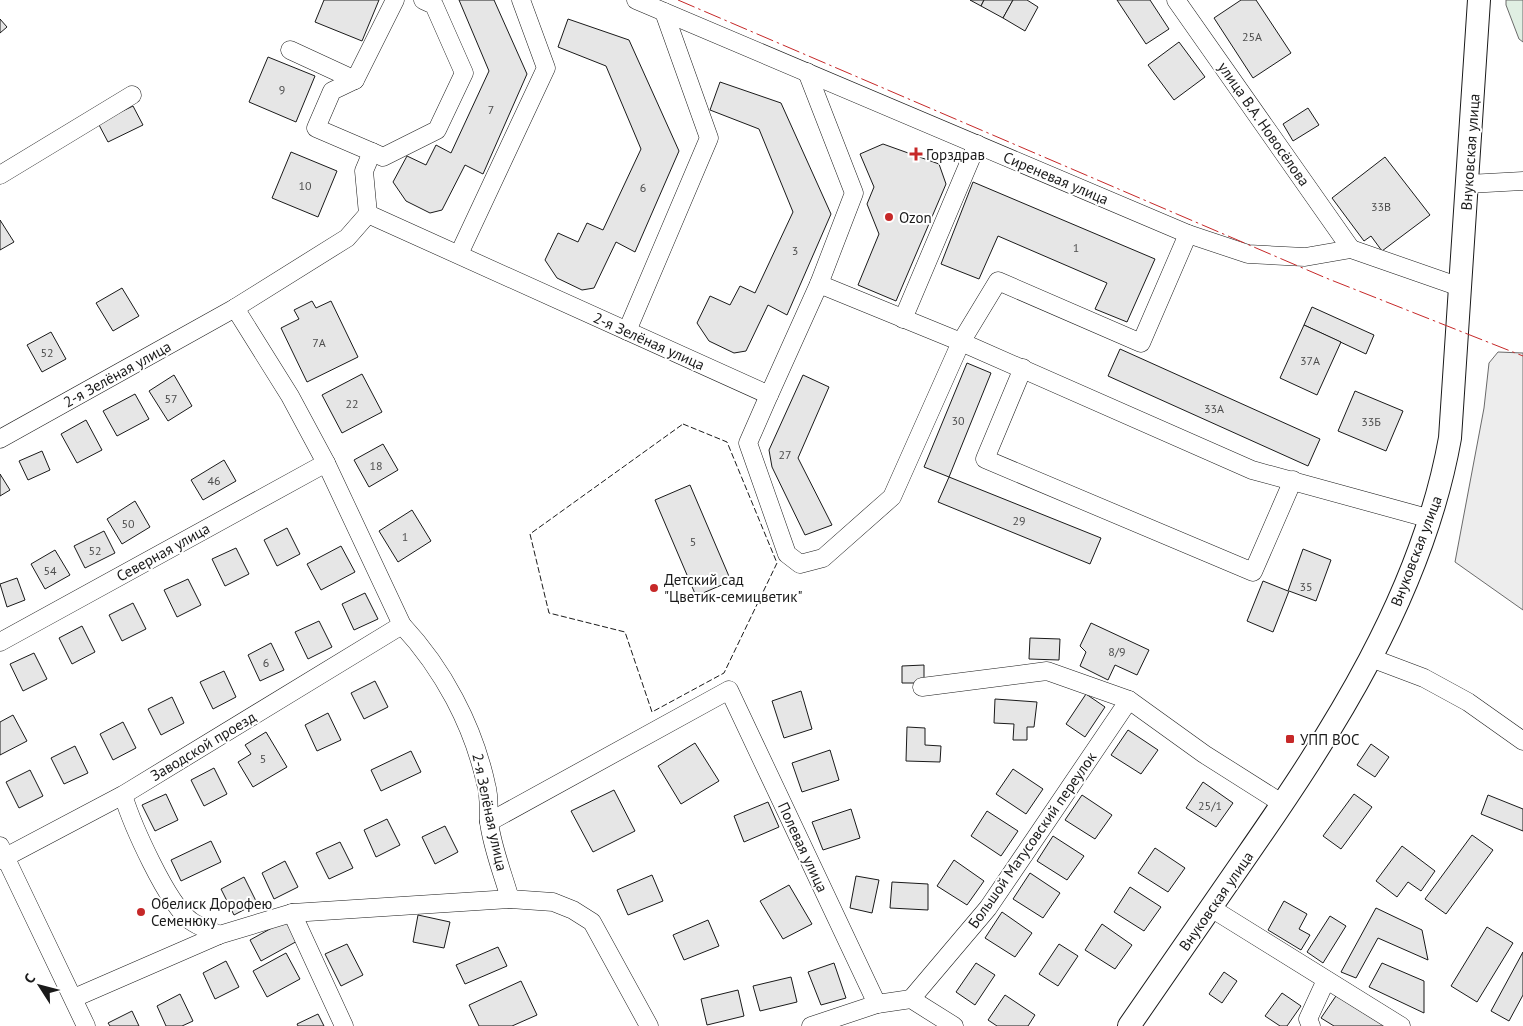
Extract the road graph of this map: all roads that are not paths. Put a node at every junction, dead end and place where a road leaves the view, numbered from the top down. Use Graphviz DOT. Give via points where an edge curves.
graph roads {
  1 [pos="395,0"];
  2 [pos="423,0"];
  3 [pos="521,0"];
  4 [pos="636,0"];
  5 [pos="1176,0"];
  6 [pos="1479,0"];
  7 [pos="664,12"];
  8 [pos="290,50"];
  9 [pos="807,72"];
  10 [pos="355,80"];
  11 [pos="132,95"];
  12 [pos="977,144"];
  13 [pos="372,152"];
  14 [pos="0,175"];
  15 [pos="1523,181"];
  16 [pos="1468,184"];
  17 [pos="368,214"];
  18 [pos="1188,234"];
  19 [pos="1351,249"];
  20 [pos="459,254"];
  21 [pos="819,284"];
  22 [pos="1460,287"];
  23 [pos="235,308"];
  24 [pos="903,319"];
  25 [pos="627,331"];
  26 [pos="961,342"];
  27 [pos="1023,368"];
  28 [pos="769,395"];
  29 [pos="0,439"];
  30 [pos="326,463"];
  31 [pos="1294,480"];
  32 [pos="1431,519"];
  33 [pos="402,625"];
  34 [pos="0,642"];
  35 [pos="1371,658"];
  36 [pos="922,687"];
  37 [pos="1129,700"];
  38 [pos="1523,741"];
  39 [pos="123,795"];
  40 [pos="1283,804"];
  41 [pos="490,822"];
  42 [pos="2,855"];
  43 [pos="510,899"];
  44 [pos="1211,908"];
  45 [pos="292,913"];
  46 [pos="218,935"];
  47 [pos="1326,980"];
  48 [pos="74,998"];
  49 [pos="911,999"];
  50 [pos="877,1004"];
  51 [pos="86,1026"];
  52 [pos="344,1026"];
  53 [pos="649,1026"];
  54 [pos="811,1026"];
  55 [pos="954,1026"];
  56 [pos="1129,1026"];
  57 [pos="1311,1026"];
  58 [pos="1401,1026"];
  1 -- 10 [label="street"];
  2 -- 13 [label="street" via="434,5 464,73 437,130 383,157"];
  3 -- 20 [label="street" via="546,68"];
  4 -- 7 [label="street, Сиреневая улица"];
  5 -- 19 [label="street, улица В.А. Новосёлова"];
  6 -- 16 [label="main road, Внуковская улица"];
  7 -- 9 [label="street, Сиреневая улица"];
  7 -- 25 [label="street" via="709,138"];
  8 -- 10 [label="street"];
  9 -- 12 [label="street, Сиреневая улица"];
  9 -- 21 [label="street" via="854,193"];
  10 -- 13 [label="street" via="332,91 316,128"];
  11 -- 14 [label="street"];
  12 -- 18 [label="street, Сиреневая улица"];
  12 -- 24 [label="street"];
  13 -- 17 [label="street" via="364,171"];
  15 -- 16 [label="street"];
  16 -- 22 [label="main road, Внуковская улица"];
  17 -- 20 [label="street, 2-я Зелёная улица"];
  17 -- 23 [label="street, 2-я Зелёная улица" via="347,238"];
  18 -- 19 [label="street, Сиреневая улица" via="1248,254 1304,257"];
  18 -- 26 [label="street" via="1141,343 998,281"];
  19 -- 22 [label="street, Сиреневая улица"];
  20 -- 25 [label="street, 2-я Зелёная улица"];
  21 -- 24 [label="street"];
  21 -- 28 [label="street"];
  22 -- 32 [label="main road, Внуковская улица" via="1450,438"];
  23 -- 29 [label="street, 2-я Зелёная улица"];
  23 -- 30 [label="street, 2-я Зелёная улица" via="290,396"];
  24 -- 26 [label="street"];
  25 -- 28 [label="street, 2-я Зелёная улица"];
  26 -- 27 [label="street"];
  26 -- 28 [label="street" via="892,497 823,558 800,564 787,554 748,444"];
  27 -- 31 [label="street" via="1252,470"];
  27 -- 31 [label="street" via="985,459 1253,572"];
  30 -- 33 [label="street, 2-я Зелёная улица"];
  30 -- 34 [label="street, Северная улица"];
  31 -- 32 [label="street"];
  32 -- 35 [label="main road, Внуковская улица" via="1407,581"];
  33 -- 39 [label="street, Заводской проезд"];
  33 -- 41 [label="street, 2-я Зелёная улица" via="439,670 473,738 490,803"];
  35 -- 38 [label="street" via="1424,678 1468,702"];
  35 -- 40 [label="main road, Внуковская улица" via="1334,725"];
  36 -- 37 [label="street" via="1047,671"];
  37 -- 40 [label="street" via="1204,754"];
  37 -- 49 [label="street, Большой Матусовский переулок" via="988,908"];
  39 -- 42 [label="street, Заводской проезд"];
  39 -- 46 [label="street" via="129,815 174,903 190,921"];
  40 -- 44 [label="main road, Внуковская улица"];
  41 -- 43 [label="street, 2-я Зелёная улица"];
  41 -- 50 [label="street, Полевая улица" via="729,690"];
  42 -- 48 [label="street"];
  43 -- 45 [label="street"];
  43 -- 53 [label="street" via="554,902 592,922"];
  44 -- 47 [label="street"];
  44 -- 56 [label="main road, Внуковская улица"];
  45 -- 46 [label="street"];
  45 -- 52 [label="street"];
  46 -- 48 [label="street"];
  47 -- 57 [label="street" via="1308,1018"];
  47 -- 58 [label="street"];
  48 -- 51 [label="street"];
  49 -- 50 [label="street"];
  49 -- 55 [label="street"];
  50 -- 54 [label="street"];
}
